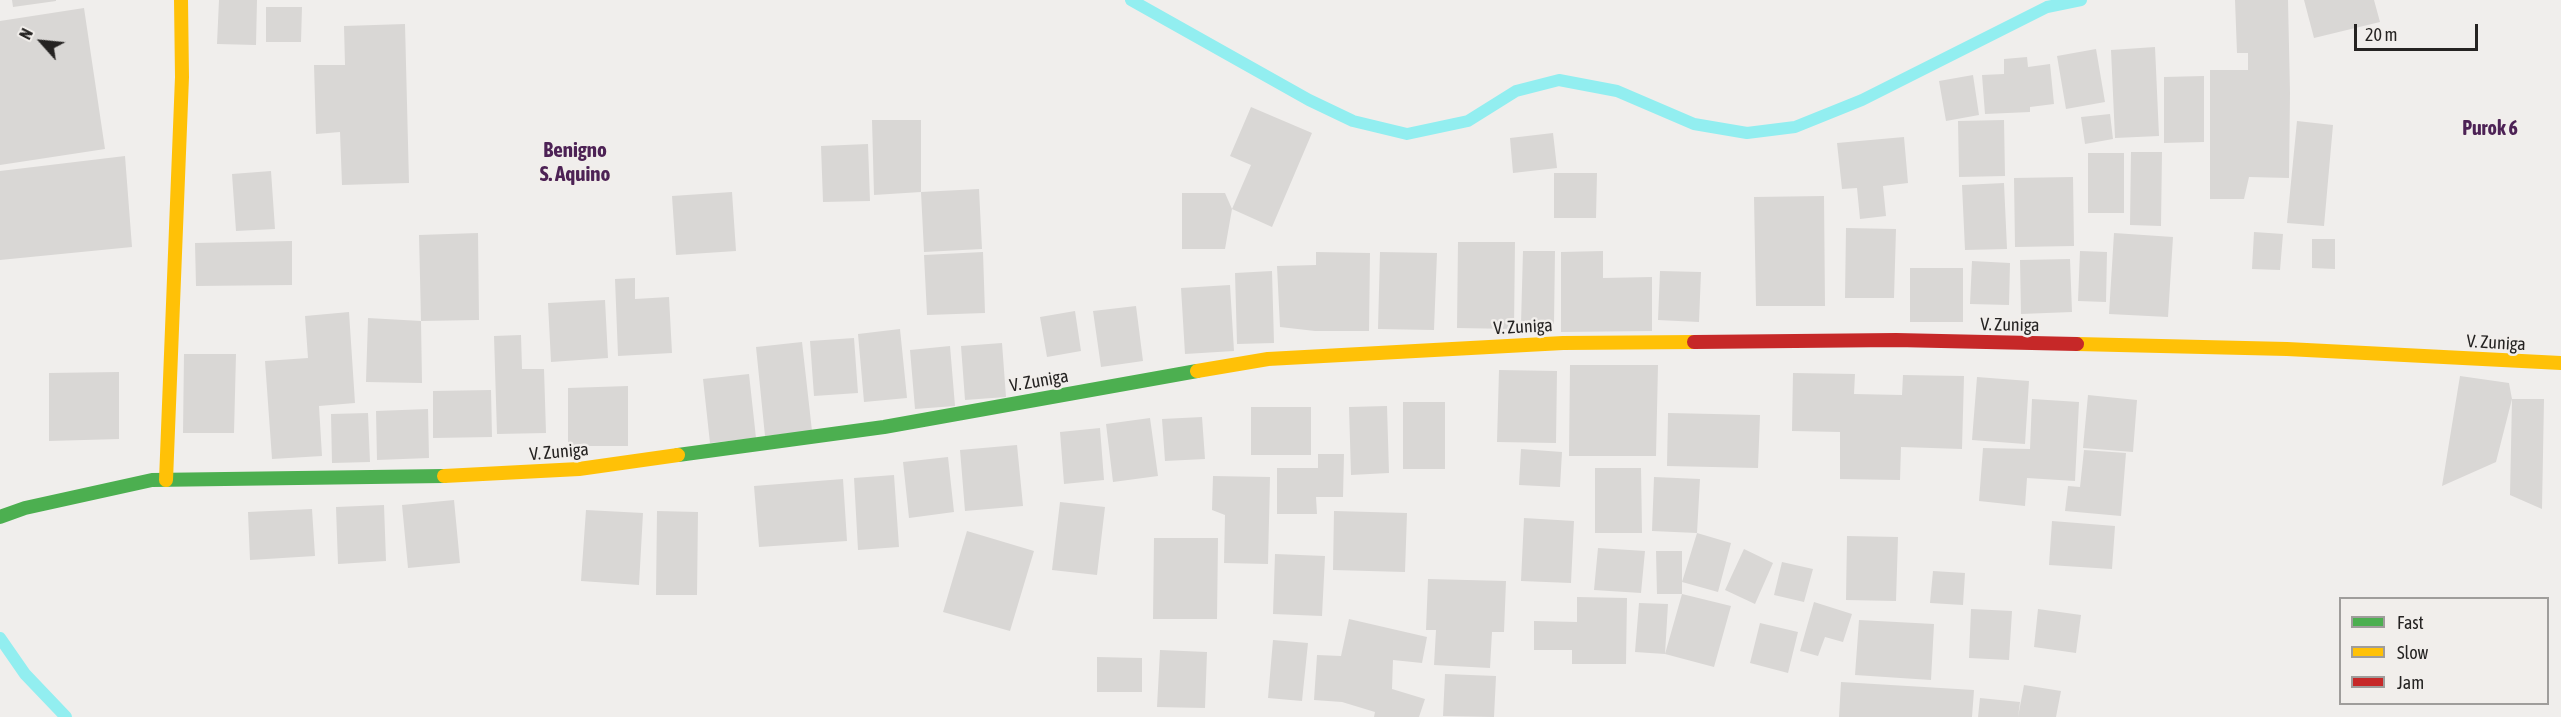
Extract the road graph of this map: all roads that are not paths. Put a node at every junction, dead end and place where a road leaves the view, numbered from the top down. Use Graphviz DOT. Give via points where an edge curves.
graph roads {
  1 [pos="181,0"];
  2 [pos="2561,363"];
  3 [pos="166,480"];
  4 [pos="0,517"];
  1 -- 3 [label="street" via="182,77"];
  2 -- 3 [label="street, V. Zuniga" via="2287,349 1896,340 1563,343 1256,361 884,427 579,469 496,475"];
  3 -- 4 [label="street, V. Zuniga" via="25,508"];
}
